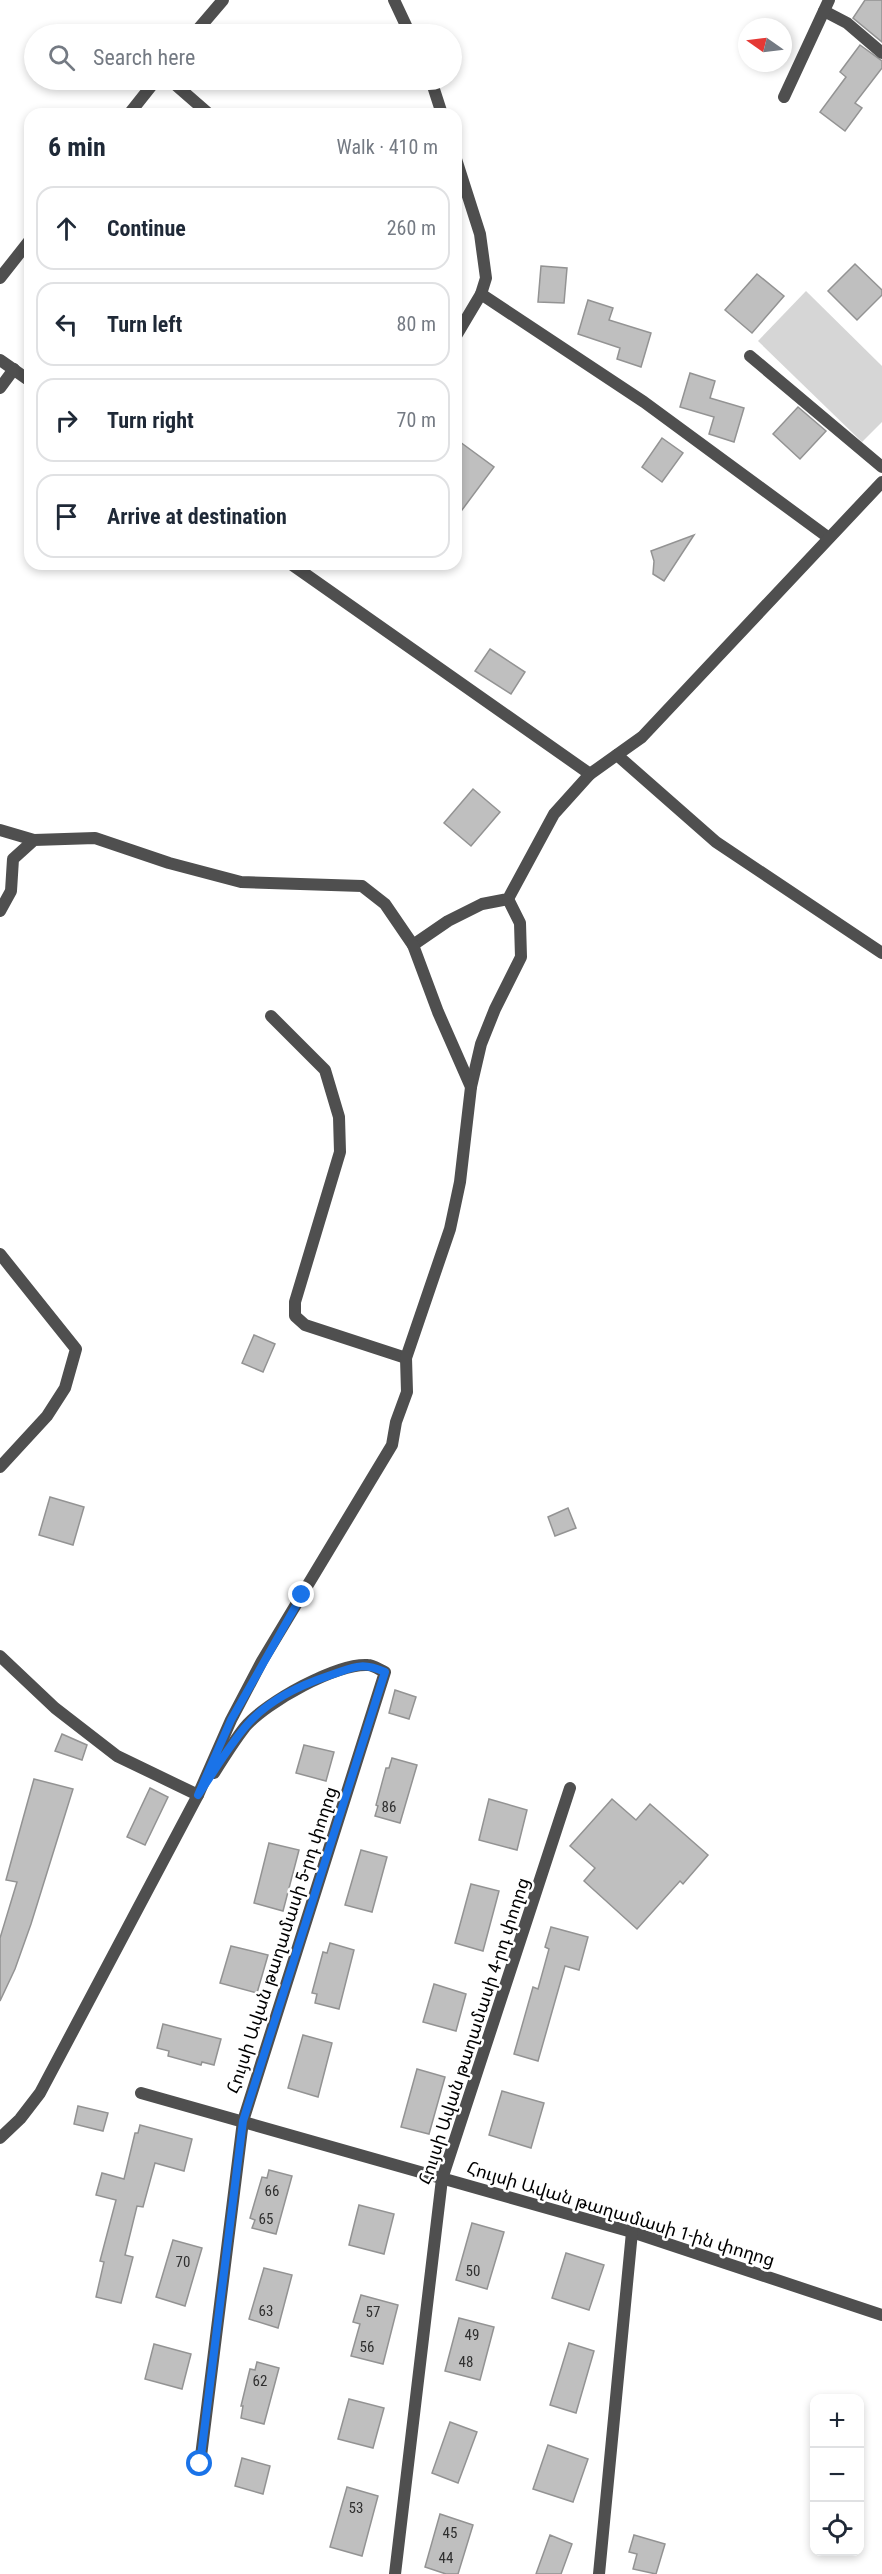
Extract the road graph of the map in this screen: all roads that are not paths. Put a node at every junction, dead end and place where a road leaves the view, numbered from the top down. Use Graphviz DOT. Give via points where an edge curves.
graph roads {
  1 [pos="223,0"];
  2 [pos="394,0"];
  3 [pos="827,5"];
  4 [pos="203,24"];
  5 [pos="405,24"];
  6 [pos="882,53"];
  7 [pos="148,90"];
  8 [pos="181,90"];
  9 [pos="434,90"];
  10 [pos="784,97"];
  11 [pos="134,108"];
  12 [pos="201,108"];
  13 [pos="440,108"];
  14 [pos="462,178"];
  15 [pos="24,248"];
  16 [pos="0,278"];
  17 [pos="481,294"];
  18 [pos="462,326"];
  19 [pos="750,356"];
  20 [pos="0,360"];
  21 [pos="14,369"];
  22 [pos="24,376"];
  23 [pos="0,388"];
  24 [pos="882,467"];
  25 [pos="882,482"];
  26 [pos="829,538"];
  27 [pos="303,570"];
  28 [pos="617,755"];
  29 [pos="590,774"];
  30 [pos="0,831"];
  31 [pos="34,840"];
  32 [pos="508,899"];
  33 [pos="0,910"];
  34 [pos="413,945"];
  35 [pos="882,953"];
  36 [pos="271,1016"];
  37 [pos="471,1087"];
  38 [pos="0,1254"];
  39 [pos="406,1358"];
  40 [pos="0,1467"];
  41 [pos="0,1656"];
  42 [pos="570,1788"];
  43 [pos="198,1795"];
  44 [pos="141,2093"];
  45 [pos="243,2121"];
  46 [pos="0,2138"];
  47 [pos="442,2179"];
  48 [pos="632,2232"];
  49 [pos="882,2315"];
  50 [pos="200,2464"];
  51 [pos="395,2574"];
  52 [pos="599,2574"];
  1 -- 4 [label="street"];
  2 -- 5 [label="street"];
  3 -- 6 [label="street"];
  3 -- 10 [label="street"];
  7 -- 11 [label="street"];
  8 -- 12 [label="street"];
  9 -- 13 [label="street"];
  14 -- 17 [label="street" via="480,234 486,278"];
  15 -- 16 [label="street"];
  17 -- 18 [label="street"];
  17 -- 26 [label="street" via="644,402"];
  19 -- 24 [label="street"];
  20 -- 21 [label="street"];
  21 -- 22 [label="street"];
  21 -- 23 [label="street"];
  25 -- 26 [label="street"];
  26 -- 28 [label="street" via="642,737"];
  27 -- 29 [label="street"];
  28 -- 29 [label="street"];
  28 -- 35 [label="street" via="716,842"];
  29 -- 32 [label="street" via="554,814"];
  30 -- 31 [label="street"];
  31 -- 33 [label="street" via="13,859 11,891"];
  31 -- 34 [label="street" via="95,838 241,882 362,886 385,904"];
  32 -- 34 [label="street" via="482,904"];
  32 -- 37 [label="street" via="520,923 522,957 481,1044"];
  34 -- 37 [label="street"];
  36 -- 39 [label="street" via="325,1070 339,1117 340,1152 295,1302 295,1316 304,1324"];
  37 -- 39 [label="street" via="460,1182 450,1229"];
  38 -- 40 [label="street" via="76,1349 65,1388 46,1416"];
  39 -- 43 [label="street" via="407,1392 392,1445 262,1661"];
  41 -- 43 [label="street" via="55,1708 117,1756"];
  42 -- 47 [label="street, Հույսի Ավան թաղամասի 4-րդ փողոց"];
  43 -- 45 [label="street, Հույսի Ավան թաղամասի 5-րդ փողոց" via="246,1725 281,1698 298,1687 345,1670 369,1665 385,1672"];
  43 -- 46 [label="street" via="40,2093"];
  44 -- 45 [label="street, Հույսի Ավան թաղամասի 1-ին փողոց"];
  45 -- 47 [label="street, Հույսի Ավան թաղամասի 1-ին փողոց"];
  45 -- 50 [label="street, Հույսի Ավան թաղամասի 5-րդ փողոց"];
  47 -- 48 [label="street, Հույսի Ավան թաղամասի 1-ին փողոց"];
  47 -- 51 [label="street, Հույսի Ավան թաղամասի 4-րդ փողոց"];
  48 -- 49 [label="street, Հույսի Ավան թաղամասի 1-ին փողոց"];
  48 -- 52 [label="street"];
}
